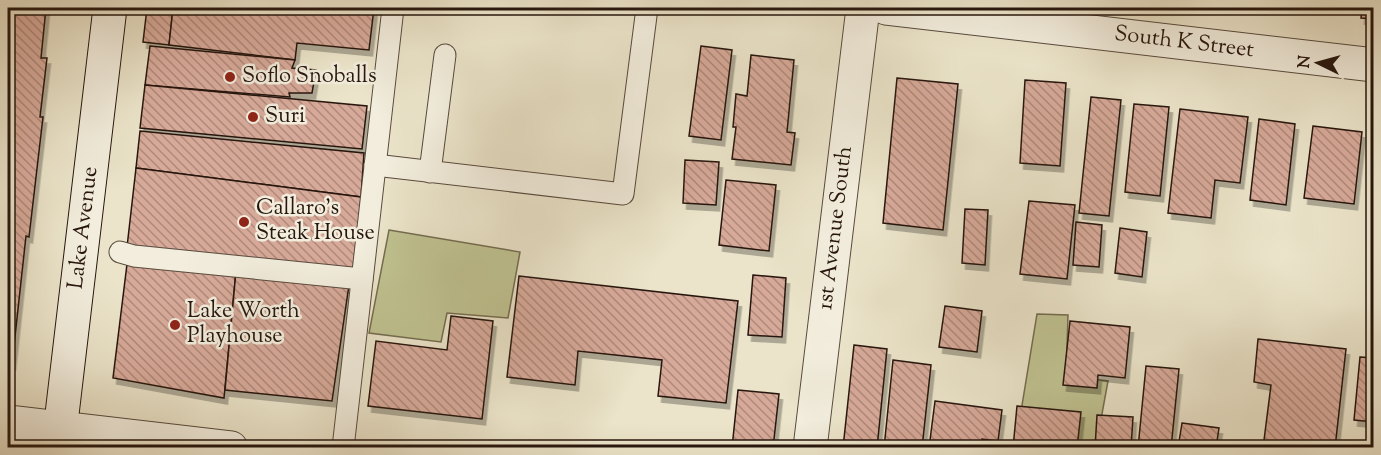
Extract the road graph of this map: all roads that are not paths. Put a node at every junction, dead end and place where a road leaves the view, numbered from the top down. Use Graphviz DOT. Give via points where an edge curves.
graph roads {
  1 [pos="110,8"];
  2 [pos="393,8"];
  3 [pos="647,8"];
  4 [pos="863,8"];
  5 [pos="886,8"];
  6 [pos="445,55"];
  7 [pos="1374,65"];
  8 [pos="375,165"];
  9 [pos="430,172"];
  10 [pos="120,252"];
  11 [pos="362,279"];
  12 [pos="8,422"];
  13 [pos="59,438"];
  14 [pos="231,447"];
  15 [pos="343,447"];
  16 [pos="810,447"];
  1 -- 13 [label="street, Lake Avenue"];
  2 -- 8 [label="lane"];
  3 -- 9 [label="lane" via="623,194"];
  4 -- 16 [label="street, 1st Avenue South"];
  5 -- 7 [label="street, South K Street"];
  6 -- 9 [label="lane"];
  8 -- 9 [label="lane"];
  8 -- 11 [label="lane"];
  10 -- 11 [label="lane"];
  11 -- 15 [label="lane"];
  12 -- 13 [label="street"];
  13 -- 14 [label="street"];
}
